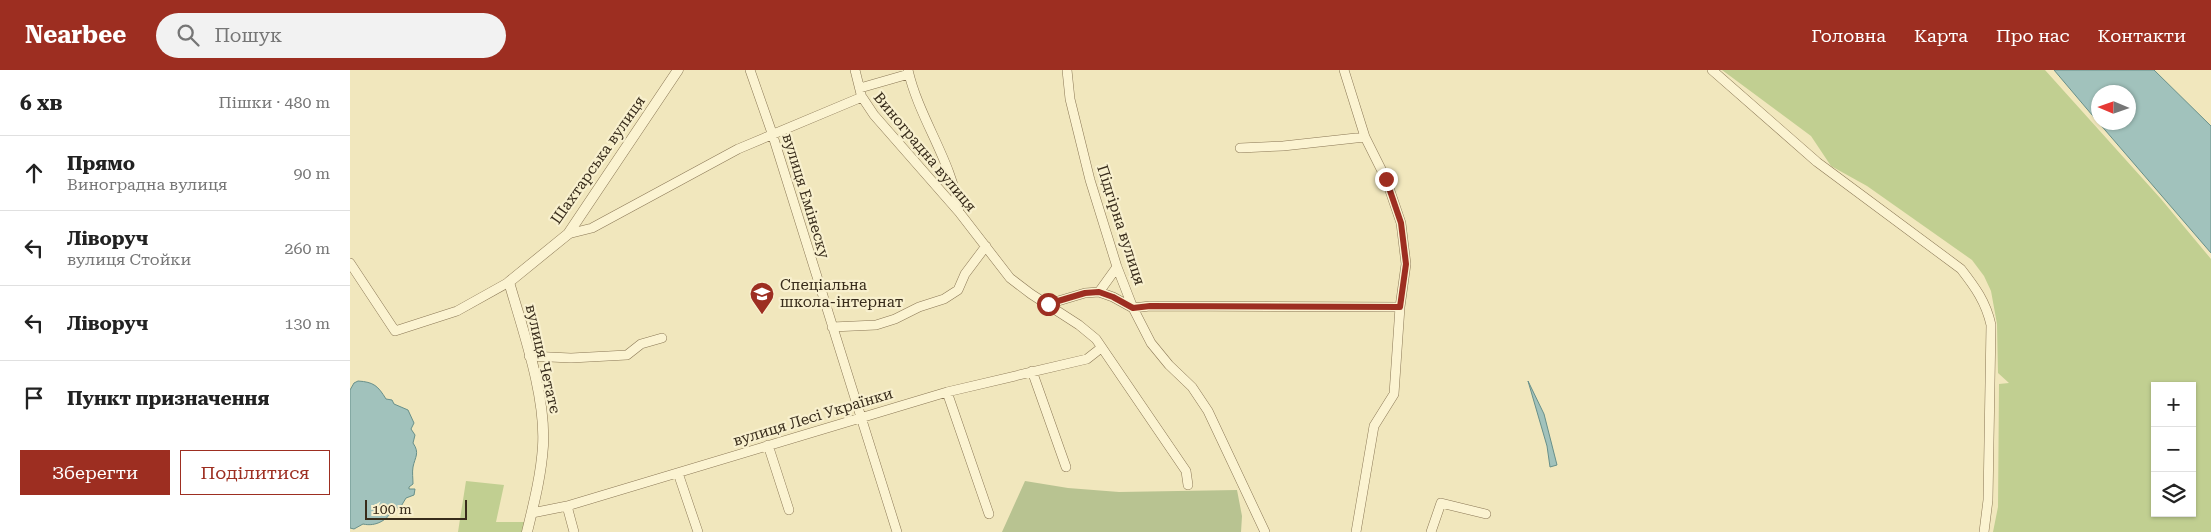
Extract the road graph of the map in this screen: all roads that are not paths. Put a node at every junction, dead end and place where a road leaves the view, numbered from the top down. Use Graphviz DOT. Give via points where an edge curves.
graph roads {
  1 [pos="678,70"];
  2 [pos="750,70"];
  3 [pos="855,70"];
  4 [pos="1067,70"];
  5 [pos="1344,70"];
  6 [pos="1712,70"];
  7 [pos="908,72"];
  8 [pos="861,93"];
  9 [pos="772,133"];
  10 [pos="1365,137"];
  11 [pos="1240,148"];
  12 [pos="959,212"];
  13 [pos="568,234"];
  14 [pos="986,246"];
  15 [pos="350,262"];
  16 [pos="1117,267"];
  17 [pos="509,282"];
  18 [pos="1099,292"];
  19 [pos="1048,304"];
  20 [pos="1400,307"];
  21 [pos="1133,308"];
  22 [pos="832,328"];
  23 [pos="662,338"];
  24 [pos="1102,348"];
  25 [pos="529,356"];
  26 [pos="1032,370"];
  27 [pos="947,392"];
  28 [pos="860,418"];
  29 [pos="768,445"];
  30 [pos="1066,466"];
  31 [pos="678,473"];
  32 [pos="1188,485"];
  33 [pos="568,506"];
  34 [pos="788,510"];
  35 [pos="532,513"];
  36 [pos="989,514"];
  37 [pos="1486,514"];
  38 [pos="527,532"];
  39 [pos="574,532"];
  40 [pos="698,532"];
  41 [pos="897,532"];
  42 [pos="1265,532"];
  43 [pos="1356,532"];
  44 [pos="1431,532"];
  45 [pos="1984,532"];
  1 -- 13 [label="street, Шахтарська вулиця"];
  2 -- 9 [label="street, вулиця Емінеску"];
  3 -- 8 [label="street"];
  4 -- 16 [label="street, Підгірна вулиця" via="1070,99 1090,180"];
  5 -- 10 [label="street"];
  6 -- 45 [label="street" via="1817,162 1961,268 1977,288 1991,325 1988,500"];
  7 -- 8 [label="street"];
  7 -- 12 [label="street" via="956,191"];
  8 -- 9 [label="street, Виноградна вулиця"];
  8 -- 12 [label="street, Виноградна вулиця" via="874,115"];
  9 -- 13 [label="street, Виноградна вулиця" via="592,228"];
  9 -- 22 [label="street, вулиця Емінеску"];
  10 -- 11 [label="street"];
  10 -- 20 [label="street" via="1386,179 1401,223 1406,264"];
  12 -- 14 [label="street, Виноградна вулиця"];
  13 -- 17 [label="street, Шахтарська вулиця"];
  14 -- 19 [label="street, Виноградна вулиця" via="1010,278"];
  14 -- 22 [label="street" via="965,274 958,290 944,300 876,325"];
  15 -- 17 [label="street, Шахтарська вулиця" via="395,331 458,311"];
  16 -- 18 [label="street"];
  16 -- 21 [label="street, Підгірна вулиця"];
  17 -- 25 [label="street, вулиця Четатє"];
  18 -- 19 [label="street"];
  18 -- 21 [label="street"];
  19 -- 24 [label="street, Виноградна вулиця" via="1079,325"];
  20 -- 21 [label="street"];
  20 -- 43 [label="street" via="1394,394 1374,426"];
  21 -- 42 [label="street, Підгірна вулиця" via="1151,343 1192,387 1208,411"];
  22 -- 28 [label="street, вулиця Емінеску"];
  23 -- 25 [label="street" via="641,344 627,355"];
  24 -- 26 [label="street, вулиця Лесі Українки" via="1087,359"];
  24 -- 32 [label="street, Виноградна вулиця" via="1186,471"];
  25 -- 35 [label="street, вулиця Четатє" via="541,410 543,444 538,493"];
  26 -- 27 [label="street, вулиця Лесі Українки"];
  26 -- 30 [label="street"];
  27 -- 28 [label="street, вулиця Лесі Українки"];
  27 -- 36 [label="street"];
  28 -- 29 [label="street, вулиця Лесі Українки"];
  28 -- 41 [label="street, вулиця Емінеску"];
  29 -- 31 [label="street, вулиця Лесі Українки"];
  29 -- 34 [label="street"];
  31 -- 33 [label="street, вулиця Лесі Українки"];
  31 -- 40 [label="street"];
  33 -- 35 [label="street, вулиця Лесі Українки"];
  33 -- 39 [label="street"];
  35 -- 38 [label="street, вулиця Четатє"];
  37 -- 44 [label="street" via="1440,504"];
}
